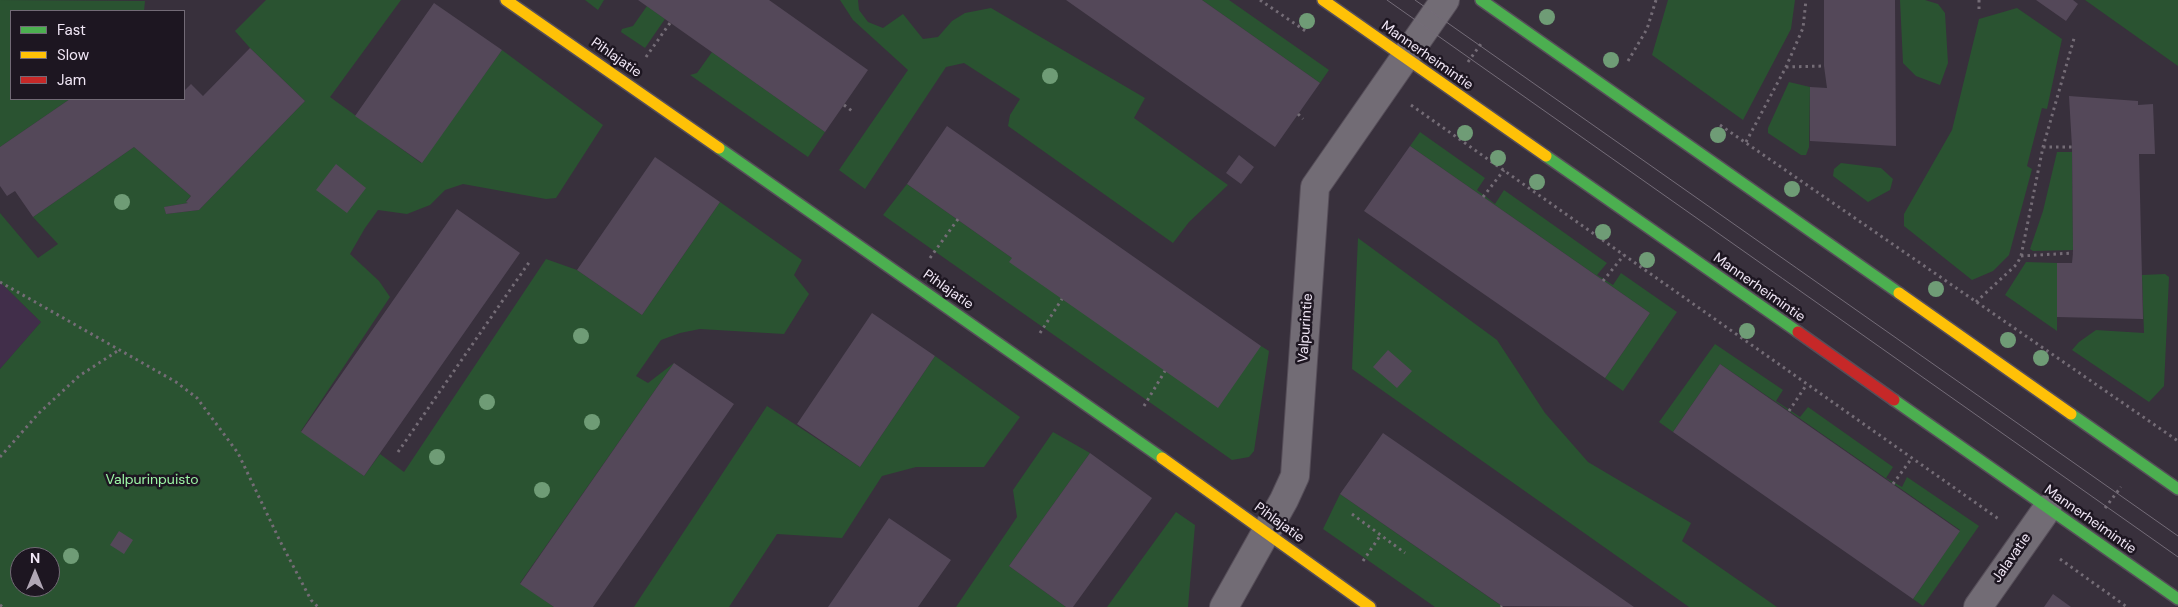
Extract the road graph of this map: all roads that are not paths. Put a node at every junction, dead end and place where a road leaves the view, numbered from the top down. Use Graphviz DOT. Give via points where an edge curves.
graph roads {
  1 [pos="506,0"];
  2 [pos="1323,0"];
  3 [pos="1445,0"];
  4 [pos="1481,0"];
  5 [pos="1406,59"];
  6 [pos="2178,489"];
  7 [pos="2047,509"];
  8 [pos="1265,531"];
  9 [pos="2178,599"];
  10 [pos="1224,607"];
  11 [pos="1370,607"];
  12 [pos="1978,607"];
  1 -- 8 [label="main road, Pihlajatie"];
  2 -- 5 [label="main road, Mannerheimintie"];
  3 -- 5 [label="street, Valpurintie"];
  4 -- 6 [label="main road"];
  5 -- 7 [label="main road, Mannerheimintie"];
  5 -- 8 [label="street, Valpurintie" via="1315,187 1296,476"];
  7 -- 9 [label="main road, Mannerheimintie"];
  7 -- 12 [label="street, Jalavatie"];
  8 -- 10 [label="street, Valpurintie"];
  8 -- 11 [label="main road, Pihlajatie"];
}
